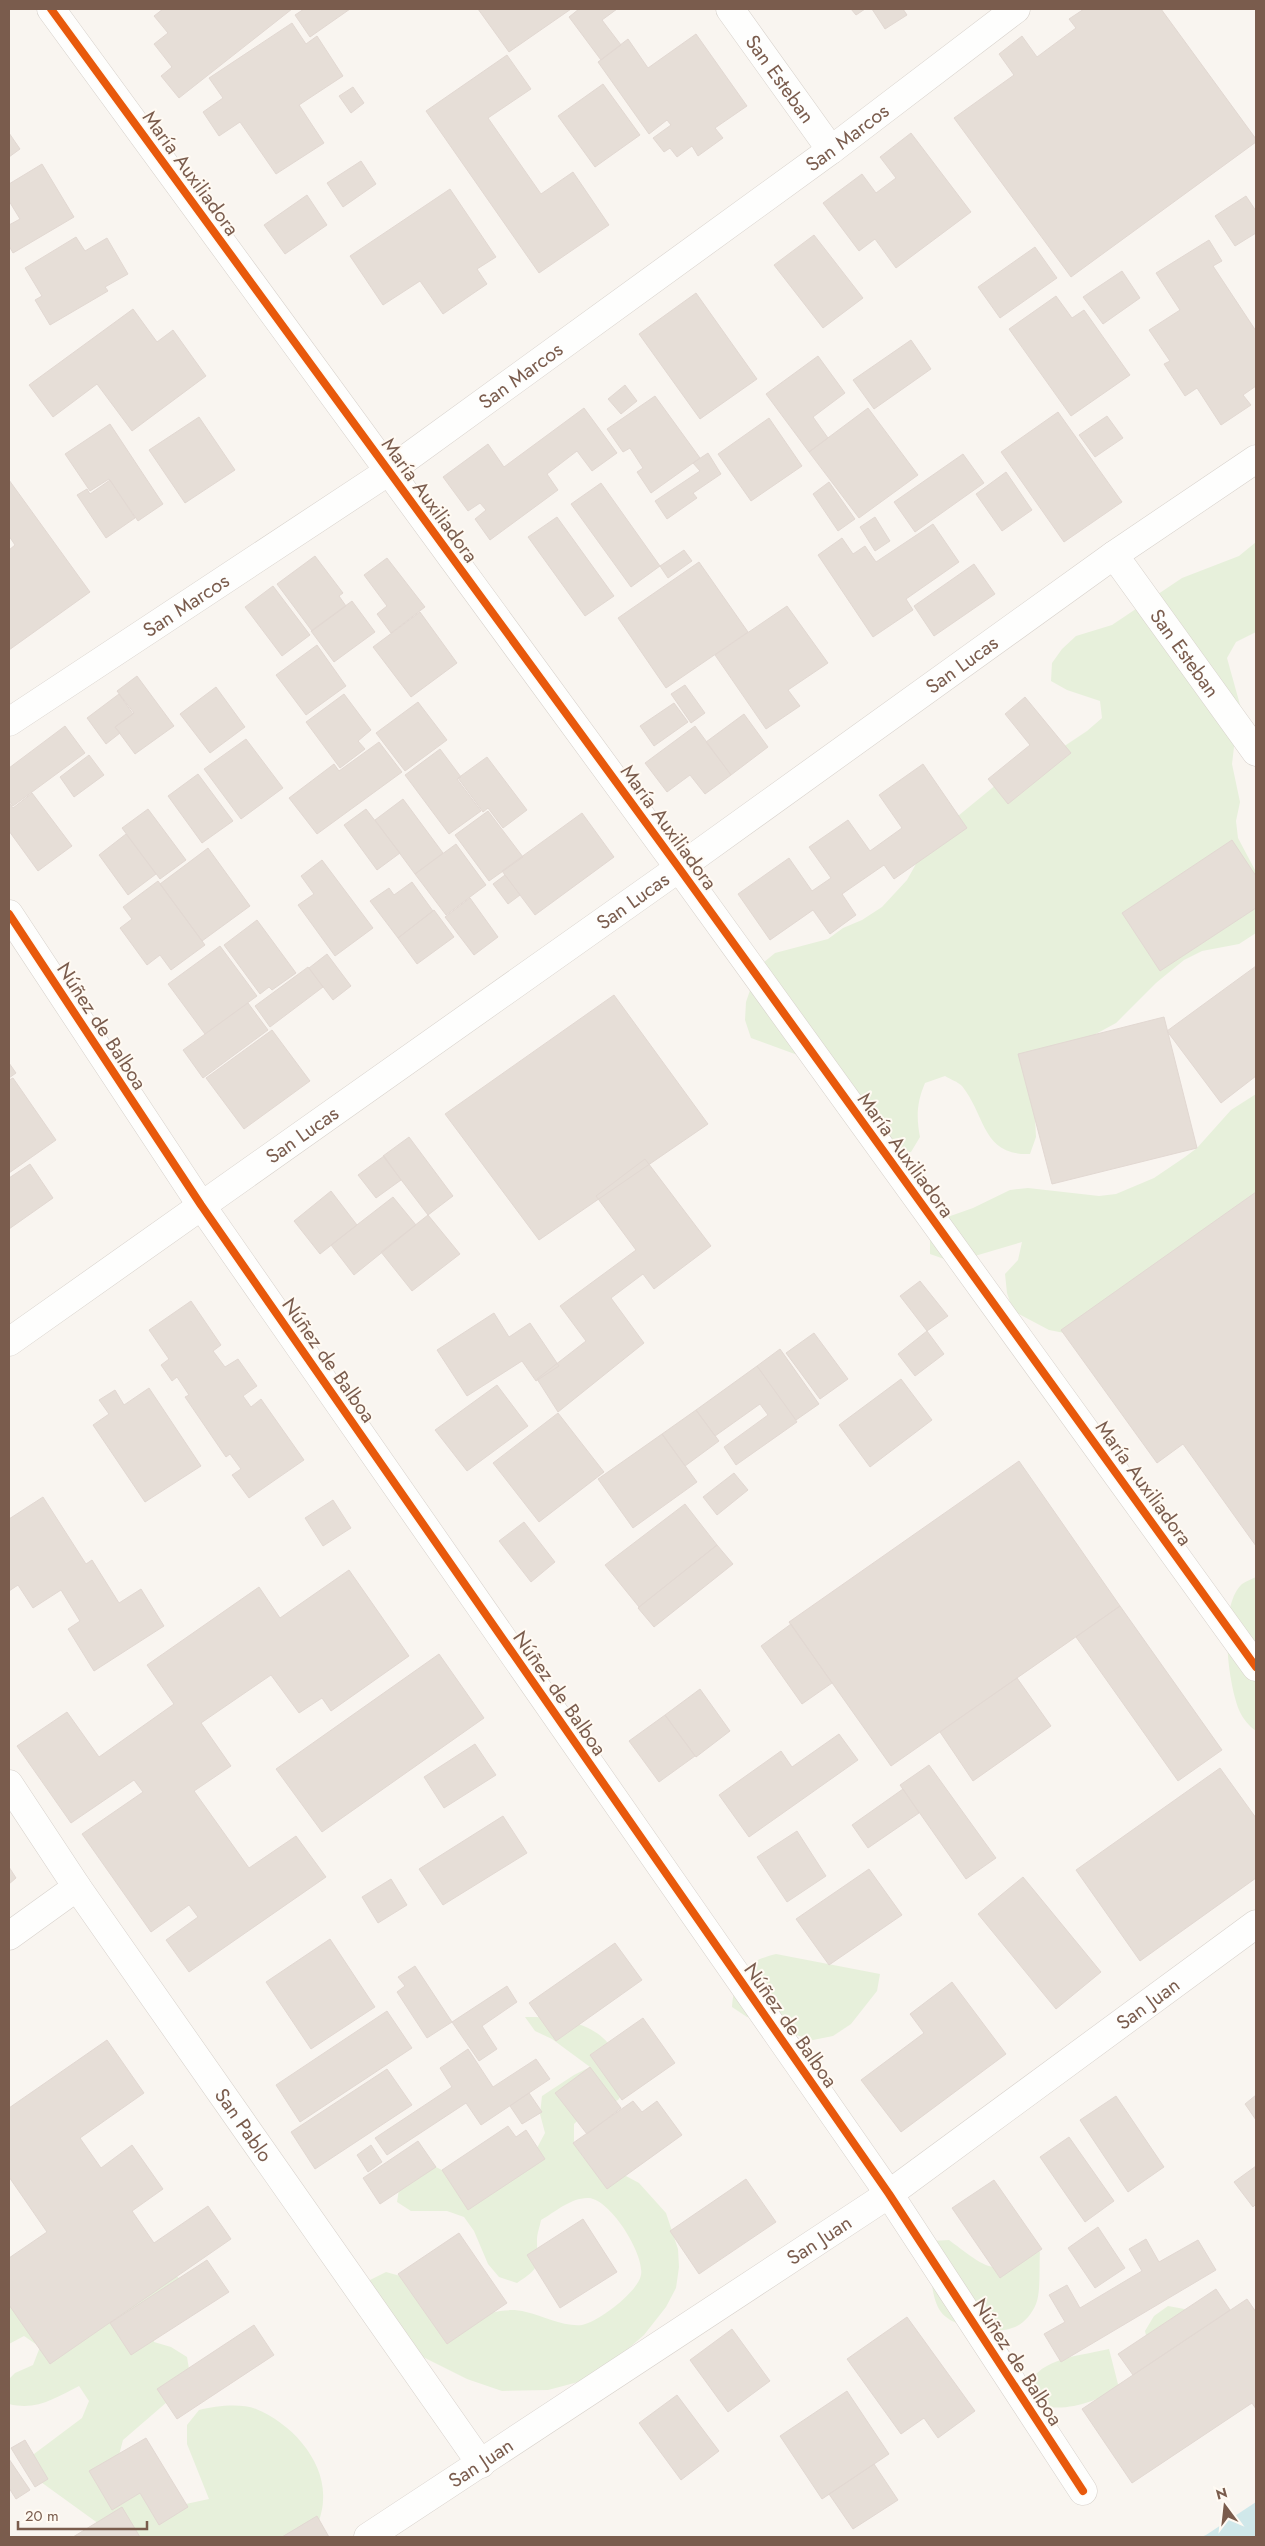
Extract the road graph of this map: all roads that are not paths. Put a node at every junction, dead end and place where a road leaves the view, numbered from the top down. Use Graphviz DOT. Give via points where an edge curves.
graph roads {
  1 [pos="51,9"];
  2 [pos="730,9"];
  3 [pos="1016,9"];
  4 [pos="831,150"];
  5 [pos="1256,459"];
  6 [pos="389,472"];
  7 [pos="1114,555"];
  8 [pos="9,722"];
  9 [pos="1256,752"];
  10 [pos="679,868"];
  11 [pos="9,914"];
  12 [pos="200,1205"];
  13 [pos="9,1342"];
  14 [pos="1256,1666"];
  15 [pos="9,1784"];
  16 [pos="77,1887"];
  17 [pos="1256,1924"];
  18 [pos="9,1936"];
  19 [pos="889,2194"];
  20 [pos="481,2464"];
  21 [pos="1083,2491"];
  22 [pos="368,2537"];
  1 -- 6 [label="street, María Auxiliadora"];
  2 -- 4 [label="street, San Esteban"];
  3 -- 4 [label="street, San Marcos"];
  4 -- 6 [label="street, San Marcos"];
  5 -- 7 [label="street, San Lucas"];
  6 -- 8 [label="street, San Marcos"];
  6 -- 10 [label="street, María Auxiliadora"];
  7 -- 9 [label="street, San Esteban"];
  7 -- 10 [label="street, San Lucas"];
  10 -- 12 [label="street, San Lucas"];
  10 -- 14 [label="street, María Auxiliadora"];
  11 -- 12 [label="street, Núñez de Balboa"];
  12 -- 13 [label="street, San Lucas"];
  12 -- 19 [label="street, Núñez de Balboa"];
  15 -- 16 [label="street, San Pablo"];
  16 -- 18 [label="street"];
  16 -- 20 [label="street, San Pablo"];
  17 -- 19 [label="street, San Juan"];
  19 -- 20 [label="street, San Juan"];
  19 -- 21 [label="street, Núñez de Balboa"];
  20 -- 22 [label="street, San Juan"];
}
